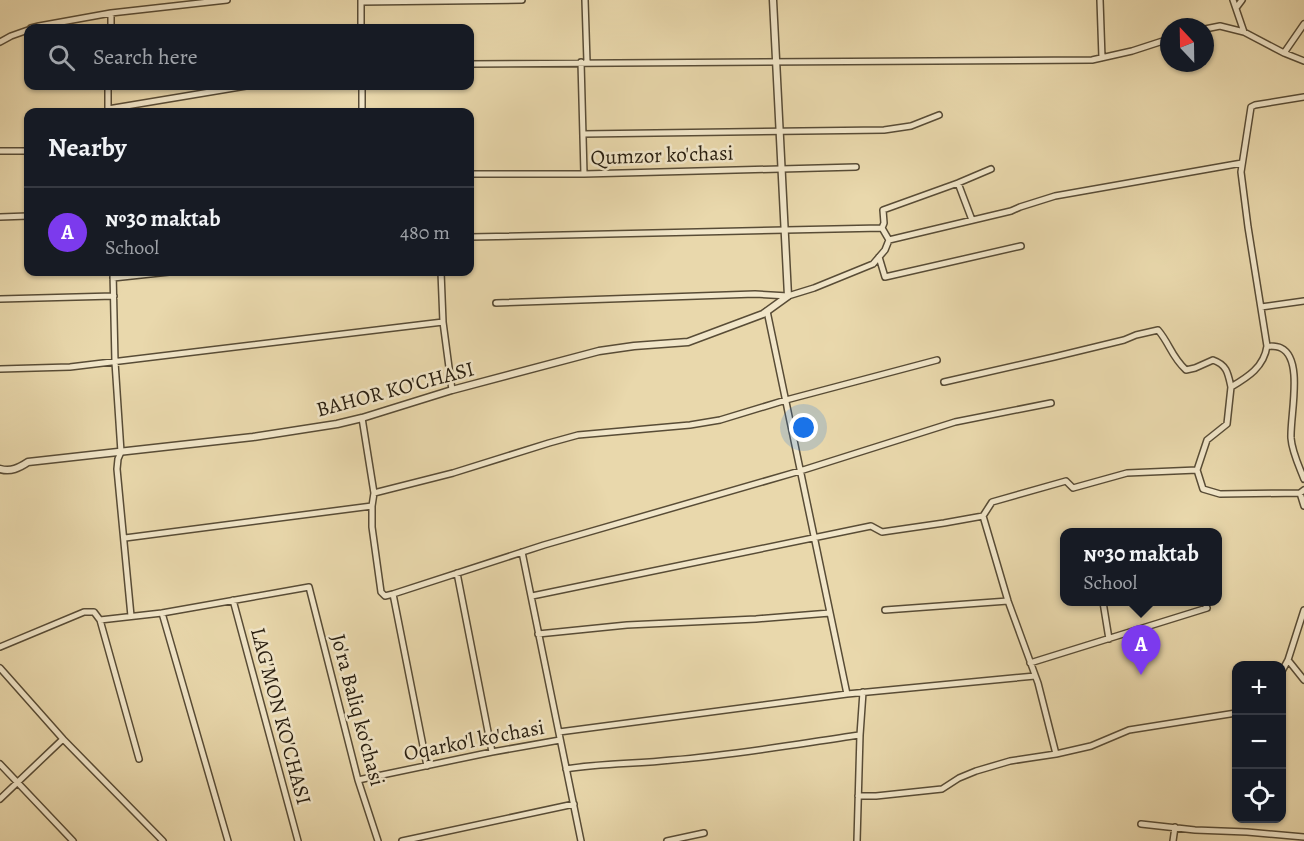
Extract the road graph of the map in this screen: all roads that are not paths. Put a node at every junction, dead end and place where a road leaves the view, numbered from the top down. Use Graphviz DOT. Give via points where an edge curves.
graph roads {
  1 [pos="227,0"];
  2 [pos="522,0"];
  3 [pos="585,0"];
  4 [pos="773,0"];
  5 [pos="1100,0"];
  6 [pos="1233,0"];
  7 [pos="1242,0"];
  8 [pos="361,1"];
  9 [pos="1236,8"];
  10 [pos="111,13"];
  11 [pos="50,24"];
  12 [pos="111,24"];
  13 [pos="361,24"];
  14 [pos="1304,24"];
  15 [pos="1214,27"];
  16 [pos="24,31"];
  17 [pos="1244,32"];
  18 [pos="0,42"];
  19 [pos="1160,42"];
  20 [pos="1284,53"];
  21 [pos="1102,58"];
  22 [pos="1304,61"];
  23 [pos="584,62"];
  24 [pos="776,62"];
  25 [pos="474,64"];
  26 [pos="108,90"];
  27 [pos="224,90"];
  28 [pos="362,90"];
  29 [pos="1304,97"];
  30 [pos="108,108"];
  31 [pos="125,108"];
  32 [pos="362,108"];
  33 [pos="939,115"];
  34 [pos="780,130"];
  35 [pos="583,134"];
  36 [pos="24,151"];
  37 [pos="0,152"];
  38 [pos="1242,163"];
  39 [pos="856,167"];
  40 [pos="782,168"];
  41 [pos="991,169"];
  42 [pos="474,174"];
  43 [pos="584,174"];
  44 [pos="958,183"];
  45 [pos="24,216"];
  46 [pos="0,217"];
  47 [pos="972,220"];
  48 [pos="882,228"];
  49 [pos="785,230"];
  50 [pos="474,237"];
  51 [pos="889,240"];
  52 [pos="1021,246"];
  53 [pos="879,257"];
  54 [pos="113,276"];
  55 [pos="441,276"];
  56 [pos="114,296"];
  57 [pos="788,296"];
  58 [pos="0,299"];
  59 [pos="1304,301"];
  60 [pos="496,303"];
  61 [pos="1261,307"];
  62 [pos="767,311"];
  63 [pos="443,322"];
  64 [pos="1267,346"];
  65 [pos="937,360"];
  66 [pos="115,362"];
  67 [pos="0,369"];
  68 [pos="944,382"];
  69 [pos="1231,387"];
  70 [pos="452,390"];
  71 [pos="786,400"];
  72 [pos="1051,403"];
  73 [pos="362,418"];
  74 [pos="121,452"];
  75 [pos="0,469"];
  76 [pos="1197,470"];
  77 [pos="800,471"];
  78 [pos="1304,479"];
  79 [pos="1302,491"];
  80 [pos="374,493"];
  81 [pos="372,506"];
  82 [pos="1304,506"];
  83 [pos="983,516"];
  84 [pos="125,538"];
  85 [pos="815,538"];
  86 [pos="522,552"];
  87 [pos="457,573"];
  88 [pos="393,594"];
  89 [pos="532,596"];
  90 [pos="233,600"];
  91 [pos="1008,601"];
  92 [pos="1104,606"];
  93 [pos="1206,606"];
  94 [pos="885,610"];
  95 [pos="1304,610"];
  96 [pos="162,613"];
  97 [pos="830,613"];
  98 [pos="131,616"];
  99 [pos="100,620"];
  100 [pos="538,634"];
  101 [pos="1108,639"];
  102 [pos="0,647"];
  103 [pos="1288,660"];
  104 [pos="1030,663"];
  105 [pos="1286,663"];
  106 [pos="0,668"];
  107 [pos="1035,676"];
  108 [pos="1304,680"];
  109 [pos="863,692"];
  110 [pos="847,694"];
  111 [pos="1232,714"];
  112 [pos="559,732"];
  113 [pos="860,735"];
  114 [pos="63,739"];
  115 [pos="560,740"];
  116 [pos="492,752"];
  117 [pos="1056,754"];
  118 [pos="139,759"];
  119 [pos="0,764"];
  120 [pos="427,766"];
  121 [pos="566,769"];
  122 [pos="358,780"];
  123 [pos="17,783"];
  124 [pos="858,796"];
  125 [pos="0,799"];
  126 [pos="574,804"];
  127 [pos="1141,824"];
  128 [pos="1175,827"];
  129 [pos="704,833"];
  130 [pos="1304,837"];
  131 [pos="73,841"];
  132 [pos="163,841"];
  133 [pos="228,841"];
  134 [pos="298,841"];
  135 [pos="378,841"];
  136 [pos="402,841"];
  137 [pos="582,841"];
  138 [pos="667,841"];
  139 [pos="857,841"];
  140 [pos="1173,841"];
  1 -- 10 [label="street"];
  2 -- 8 [label="street"];
  3 -- 23 [label="street"];
  4 -- 24 [label="street"];
  5 -- 21 [label="street"];
  6 -- 9 [label="street"];
  7 -- 9 [label="street"];
  8 -- 13 [label="street"];
  9 -- 17 [label="street"];
  10 -- 11 [label="street"];
  10 -- 12 [label="street"];
  14 -- 20 [label="street"];
  15 -- 17 [label="street"];
  16 -- 18 [label="street"];
  17 -- 20 [label="street"];
  19 -- 21 [label="street"];
  20 -- 22 [label="street"];
  21 -- 24 [label="street"];
  23 -- 24 [label="street"];
  23 -- 25 [label="street"];
  23 -- 35 [label="street"];
  24 -- 34 [label="street"];
  26 -- 30 [label="street"];
  27 -- 31 [label="street"];
  28 -- 32 [label="street"];
  29 -- 38 [label="street" via="1251,107"];
  33 -- 34 [label="street" via="911,126 884,129"];
  34 -- 35 [label="street"];
  34 -- 40 [label="street"];
  35 -- 43 [label="street"];
  36 -- 37 [label="street"];
  38 -- 47 [label="street" via="1055,196"];
  38 -- 61 [label="street"];
  39 -- 40 [label="street, Qumzor ko'chasi"];
  40 -- 43 [label="street, Qumzor ko'chasi"];
  40 -- 49 [label="street"];
  41 -- 44 [label="street"];
  42 -- 43 [label="street, Qumzor ko'chasi"];
  44 -- 47 [label="street"];
  44 -- 48 [label="street" via="883,210"];
  45 -- 46 [label="street"];
  47 -- 51 [label="street"];
  48 -- 49 [label="street"];
  48 -- 51 [label="street"];
  49 -- 50 [label="street"];
  49 -- 57 [label="street"];
  51 -- 53 [label="street"];
  52 -- 53 [label="street" via="885,277"];
  53 -- 57 [label="street" via="873,264"];
  54 -- 56 [label="street"];
  55 -- 63 [label="street"];
  56 -- 58 [label="street"];
  56 -- 66 [label="street"];
  57 -- 60 [label="street"];
  57 -- 62 [label="street, BAHOR KO'CHASI"];
  59 -- 61 [label="street"];
  61 -- 64 [label="street"];
  62 -- 70 [label="street, BAHOR KO'CHASI" via="688,342 598,351"];
  62 -- 71 [label="street"];
  63 -- 66 [label="street"];
  63 -- 70 [label="street"];
  64 -- 69 [label="street" via="1258,368"];
  64 -- 78 [label="street" via="1292,354 1297,364 1299,391 1291,438"];
  65 -- 71 [label="street"];
  66 -- 67 [label="street"];
  66 -- 74 [label="street"];
  68 -- 69 [label="street" via="1158,330 1186,369 1213,360 1221,363 1227,369"];
  69 -- 76 [label="street" via="1227,424 1207,440"];
  70 -- 73 [label="street, BAHOR KO'CHASI"];
  71 -- 77 [label="street"];
  71 -- 80 [label="street" via="720,420 578,435"];
  72 -- 77 [label="street" via="955,422"];
  73 -- 74 [label="street, BAHOR KO'CHASI" via="253,437"];
  73 -- 80 [label="street"];
  74 -- 75 [label="street, BAHOR KO'CHASI" via="28,462 17,470"];
  74 -- 84 [label="street" via="117,469"];
  76 -- 79 [label="street" via="1203,489 1220,494"];
  76 -- 83 [label="street" via="1127,473 1073,488 1066,481 992,502"];
  77 -- 85 [label="street"];
  77 -- 86 [label="street"];
  79 -- 82 [label="street"];
  80 -- 81 [label="street"];
  81 -- 84 [label="street"];
  81 -- 88 [label="street" via="381,592 385,596"];
  83 -- 85 [label="street" via="882,531 871,526"];
  83 -- 91 [label="street"];
  84 -- 98 [label="street"];
  85 -- 89 [label="street"];
  85 -- 97 [label="street"];
  86 -- 87 [label="street"];
  86 -- 89 [label="street"];
  87 -- 88 [label="street"];
  87 -- 116 [label="street"];
  88 -- 120 [label="street"];
  89 -- 100 [label="street"];
  90 -- 96 [label="street"];
  90 -- 122 [label="street, Jo'ra Baliq ko'chasi" via="309,587"];
  90 -- 134 [label="street, LAG'MON KO'CHASI"];
  91 -- 94 [label="street"];
  91 -- 104 [label="street"];
  92 -- 101 [label="street"];
  93 -- 101 [label="street"];
  95 -- 103 [label="street"];
  96 -- 98 [label="street"];
  96 -- 133 [label="street"];
  97 -- 100 [label="street"];
  97 -- 110 [label="street"];
  98 -- 99 [label="street"];
  99 -- 102 [label="street" via="94,612 84,612"];
  99 -- 118 [label="street"];
  100 -- 112 [label="street"];
  101 -- 104 [label="street"];
  103 -- 105 [label="street"];
  103 -- 108 [label="street"];
  104 -- 107 [label="street"];
  106 -- 114 [label="street"];
  107 -- 109 [label="street"];
  107 -- 117 [label="street"];
  109 -- 110 [label="street"];
  109 -- 113 [label="street"];
  110 -- 112 [label="street"];
  111 -- 117 [label="street" via="1129,730 1091,746"];
  112 -- 115 [label="street"];
  113 -- 121 [label="street" via="672,760"];
  113 -- 124 [label="street"];
  114 -- 123 [label="street"];
  114 -- 132 [label="street"];
  115 -- 116 [label="street, Oqarko'l ko'chasi"];
  115 -- 121 [label="street"];
  116 -- 120 [label="street, Oqarko'l ko'chasi"];
  117 -- 124 [label="street" via="976,771 942,789"];
  119 -- 123 [label="street"];
  120 -- 122 [label="street, Oqarko'l ko'chasi"];
  121 -- 126 [label="street"];
  122 -- 135 [label="street, Jo'ra Baliq ko'chasi"];
  123 -- 125 [label="street"];
  123 -- 131 [label="street"];
  124 -- 139 [label="street"];
  126 -- 136 [label="street"];
  126 -- 137 [label="street"];
  127 -- 128 [label="street"];
  128 -- 130 [label="street"];
  128 -- 140 [label="street"];
  129 -- 138 [label="street"];
}
